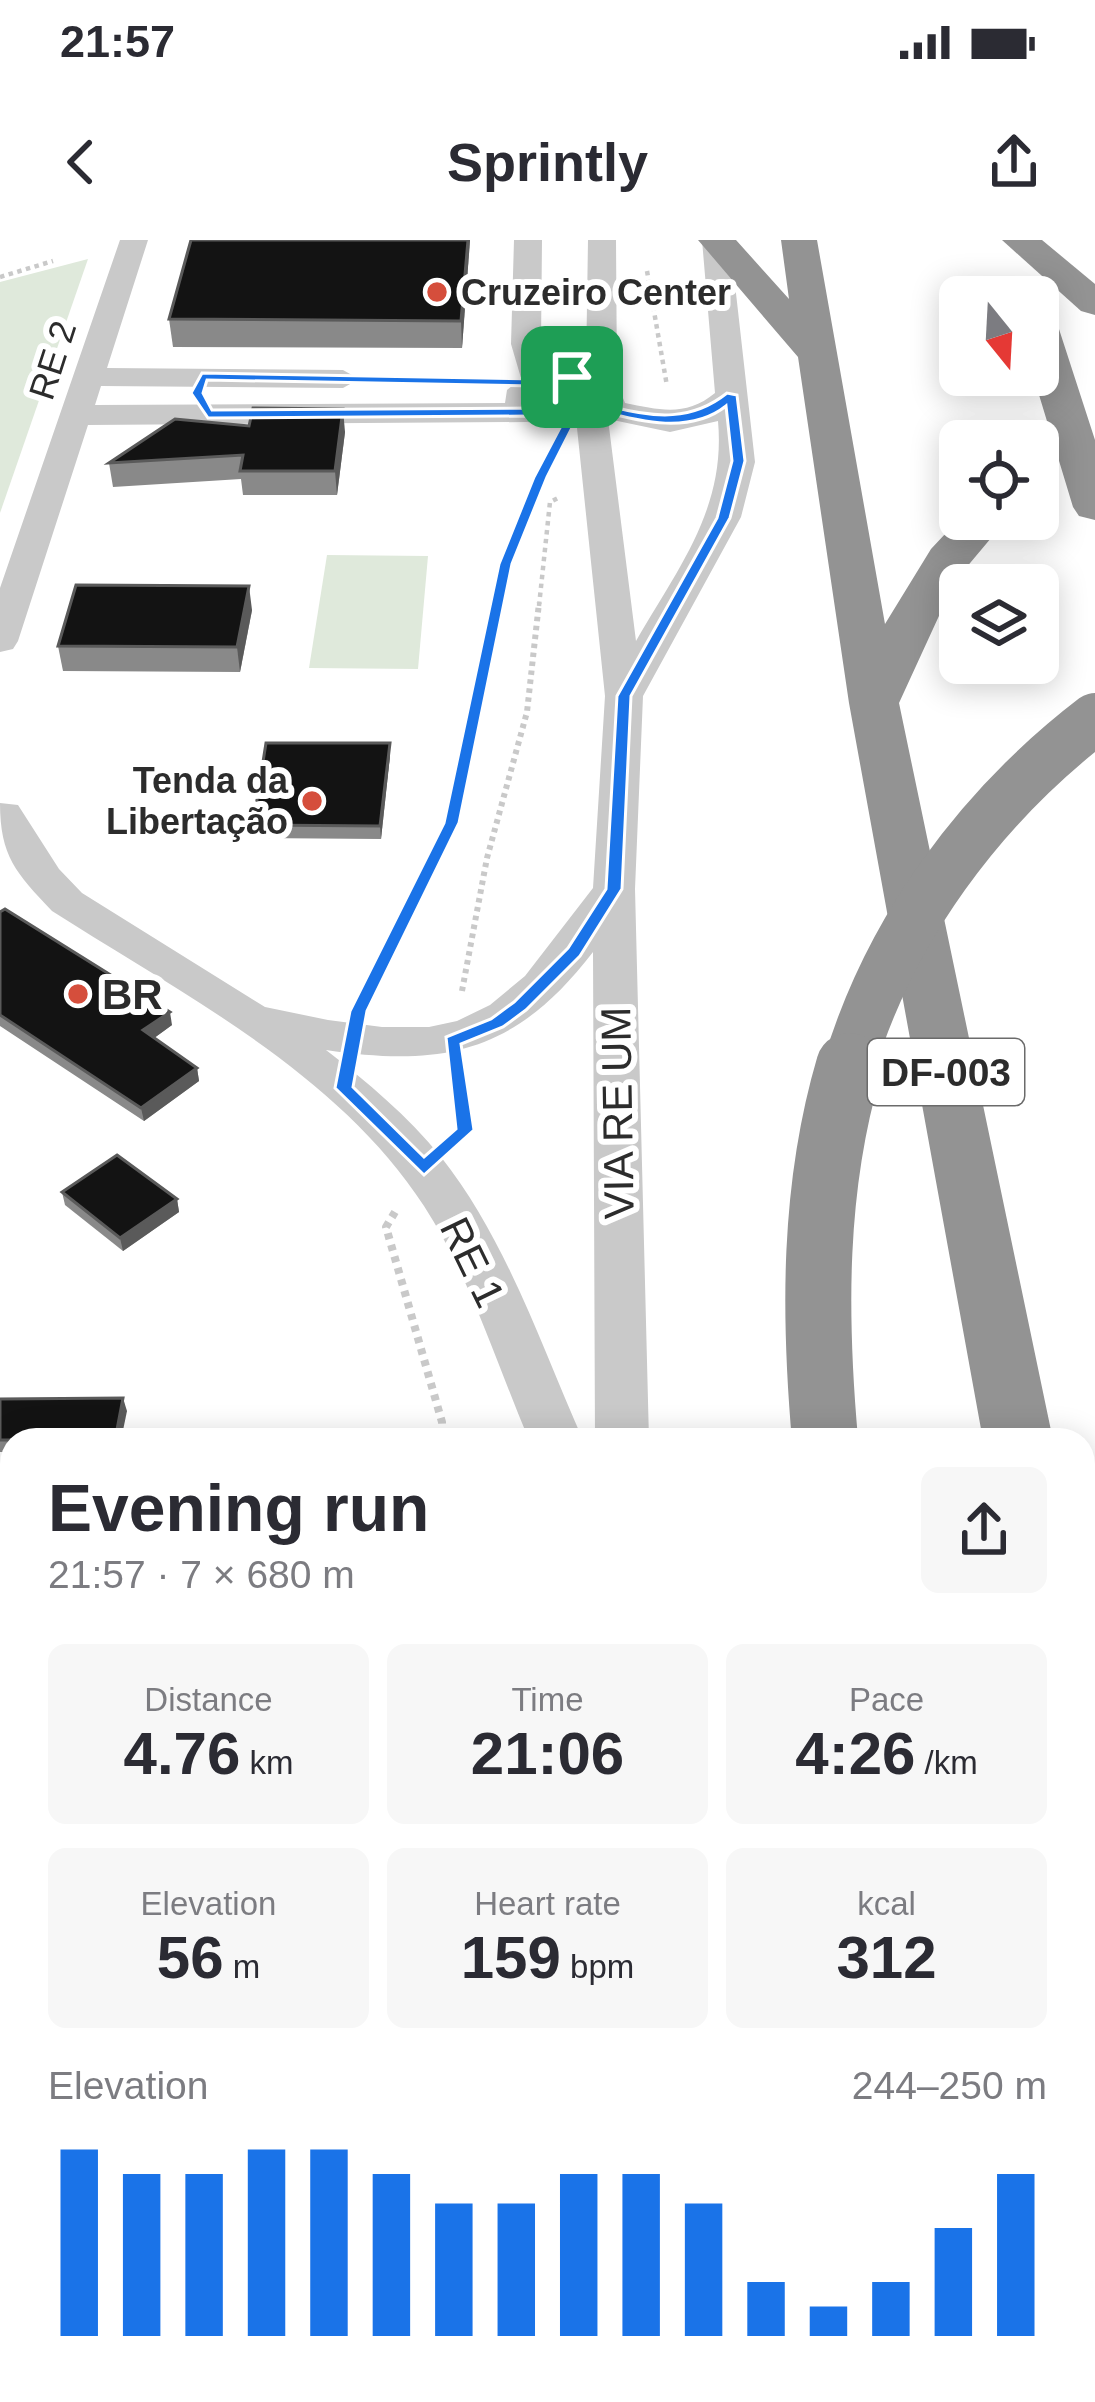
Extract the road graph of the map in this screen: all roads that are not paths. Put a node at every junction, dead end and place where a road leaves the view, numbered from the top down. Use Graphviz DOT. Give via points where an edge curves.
graph roads {
  1 [pos="134,240"];
  2 [pos="528,240"];
  3 [pos="602,240"];
  4 [pos="716,240"];
  5 [pos="799,240"];
  6 [pos="1016,240"];
  7 [pos="1024,276"];
  8 [pos="1095,303"];
  9 [pos="526,344"];
  10 [pos="604,346"];
  11 [pos="818,355"];
  12 [pos="86,377"];
  13 [pos="202,377"];
  14 [pos="369,380"];
  15 [pos="464,381"];
  16 [pos="1059,385"];
  17 [pos="534,392"];
  18 [pos="731,395"];
  19 [pos="592,407"];
  20 [pos="208,414"];
  21 [pos="75,415"];
  22 [pos="1087,463"];
  23 [pos="1059,477"];
  24 [pos="1095,507"];
  25 [pos="959,540"];
  26 [pos="0,641"];
  27 [pos="624,696"];
  28 [pos="874,703"];
  29 [pos="1095,719"];
  30 [pos="1,811"];
  31 [pos="0,883"];
  32 [pos="614,889"];
  33 [pos="67,902"];
  34 [pos="246,1018"];
  35 [pos="551,1428"];
  36 [pos="622,1428"];
  37 [pos="823,1428"];
  38 [pos="1016,1428"];
  1 -- 12 [label="street, RE 2"];
  2 -- 9 [label="street"];
  3 -- 10 [label="street"];
  4 -- 11 [label="highway"];
  4 -- 18 [label="street, VIA RE UM"];
  5 -- 11 [label="highway, DF-003"];
  6 -- 7 [label="highway"];
  6 -- 8 [label="highway"];
  9 -- 10 [label="street" via="567,352"];
  9 -- 17 [label="street"];
  10 -- 19 [label="street"];
  11 -- 28 [label="highway, DF-003"];
  12 -- 13 [label="street"];
  12 -- 21 [label="street, RE 2"];
  13 -- 14 [label="street"];
  13 -- 20 [label="street" via="197,398"];
  15 -- 17 [label="street"];
  16 -- 22 [label="highway"];
  17 -- 19 [label="street"];
  17 -- 19 [label="street" via="572,377"];
  17 -- 20 [label="street"];
  18 -- 19 [label="street" via="710,413 654,422"];
  18 -- 27 [label="street, VIA RE UM" via="738,461 724,518"];
  19 -- 27 [label="street"];
  20 -- 21 [label="street"];
  21 -- 26 [label="street, RE 2"];
  22 -- 23 [label="highway"];
  22 -- 24 [label="highway"];
  25 -- 28 [label="highway" via="920,595"];
  27 -- 32 [label="street, VIA RE UM"];
  28 -- 38 [label="highway, DF-003"];
  29 -- 37 [label="highway, bridge" via="991,810 882,972 840,1088 824,1189 814,1352"];
  30 -- 33 [label="street, RE 1"];
  31 -- 33 [label="street, RE 1"];
  32 -- 34 [label="street, RE 1" via="574,952 520,1006 452,1041 355,1042"];
  32 -- 36 [label="street, VIA RE UM"];
  33 -- 34 [label="street, RE 1"];
  34 -- 35 [label="street, RE 1" via="344,1088 424,1168 460,1228"];
}
